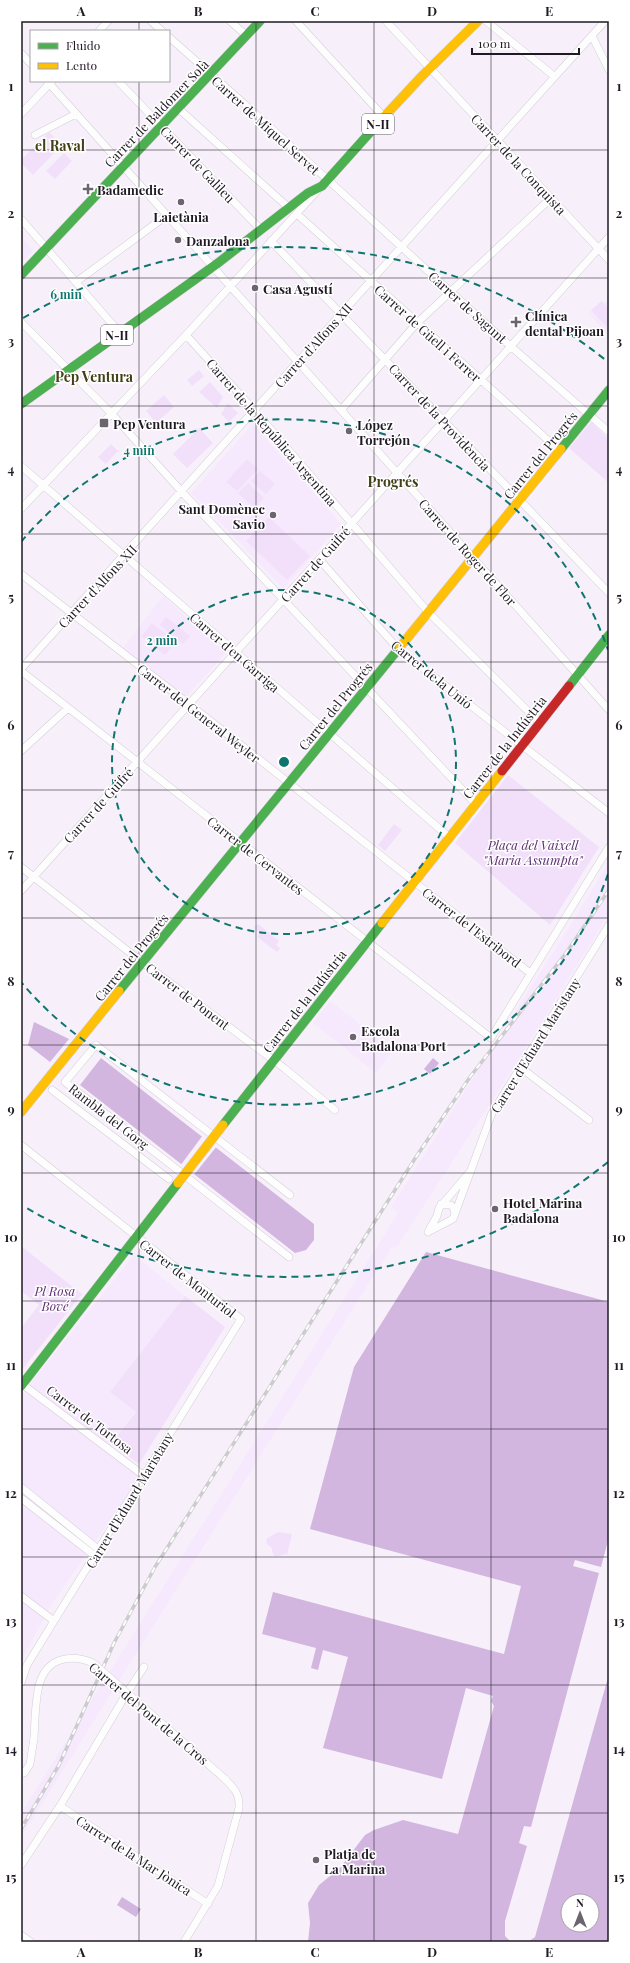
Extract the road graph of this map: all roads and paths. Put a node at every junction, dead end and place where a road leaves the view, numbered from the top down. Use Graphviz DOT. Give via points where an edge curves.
graph roads {
  1 [pos="108,21"];
  2 [pos="151,21"];
  3 [pos="230,21"];
  4 [pos="260,21"];
  5 [pos="296,21"];
  6 [pos="386,21"];
  7 [pos="478,21"];
  8 [pos="486,21"];
  9 [pos="605,21"];
  10 [pos="100,30"];
  11 [pos="161,30"];
  12 [pos="247,36"];
  13 [pos="592,36"];
  14 [pos="170,38"];
  15 [pos="21,53"];
  16 [pos="30,63"];
  17 [pos="430,68"];
  18 [pos="609,70"];
  19 [pos="211,75"];
  20 [pos="554,76"];
  21 [pos="49,82"];
  22 [pos="119,82"];
  23 [pos="179,109"];
  24 [pos="21,114"];
  25 [pos="76,114"];
  26 [pos="384,117"];
  27 [pos="162,127"];
  28 [pos="34,135"];
  29 [pos="498,140"];
  30 [pos="123,167"];
  31 [pos="325,183"];
  32 [pos="551,198"];
  33 [pos="293,211"];
  34 [pos="166,216"];
  35 [pos="21,219"];
  36 [pos="261,230"];
  37 [pos="609,237"];
  38 [pos="271,241"];
  39 [pos="402,246"];
  40 [pos="45,249"];
  41 [pos="598,249"];
  42 [pos="609,260"];
  43 [pos="214,266"];
  44 [pos="21,275"];
  45 [pos="370,281"];
  46 [pos="76,282"];
  47 [pos="230,285"];
  48 [pos="451,292"];
  49 [pos="340,315"];
  50 [pos="21,322"];
  51 [pos="417,323"];
  52 [pos="120,333"];
  53 [pos="186,335"];
  54 [pos="511,347"];
  55 [pos="385,360"];
  56 [pos="297,362"];
  57 [pos="68,371"];
  58 [pos="480,380"];
  59 [pos="609,390"];
  60 [pos="21,404"];
  61 [pos="341,410"];
  62 [pos="255,411"];
  63 [pos="111,413"];
  64 [pos="589,415"];
  65 [pos="444,420"];
  66 [pos="609,432"];
  67 [pos="560,451"];
  68 [pos="21,466"];
  69 [pos="397,472"];
  70 [pos="44,485"];
  71 [pos="182,492"];
  72 [pos="519,501"];
  73 [pos="21,509"];
  74 [pos="351,523"];
  75 [pos="125,555"];
  76 [pos="473,557"];
  77 [pos="319,559"];
  78 [pos="21,574"];
  79 [pos="609,593"];
  80 [pos="284,599"];
  81 [pos="429,612"];
  82 [pos="71,613"];
  83 [pos="609,635"];
  84 [pos="398,649"];
  85 [pos="235,653"];
  86 [pos="21,670"];
  87 [pos="577,675"];
  88 [pos="366,688"];
  89 [pos="189,704"];
  90 [pos="68,708"];
  91 [pos="609,710"];
  92 [pos="539,722"];
  93 [pos="329,734"];
  94 [pos="521,745"];
  95 [pos="21,752"];
  96 [pos="137,761"];
  97 [pos="289,783"];
  98 [pos="475,804"];
  99 [pos="609,813"];
  100 [pos="449,837"];
  101 [pos="241,843"];
  102 [pos="609,847"];
  103 [pos="21,867"];
  104 [pos="33,877"];
  105 [pos="415,882"];
  106 [pos="21,891"];
  107 [pos="609,926"];
  108 [pos="366,942"];
  109 [pos="143,962"];
  110 [pos="530,973"];
  111 [pos="274,1060"];
  112 [pos="520,1067"];
  113 [pos="52,1090"];
  114 [pos="335,1110"];
  115 [pos="21,1112"];
  116 [pos="589,1120"];
  117 [pos="21,1145"];
  118 [pos="472,1170"];
  119 [pos="173,1181"];
  120 [pos="290,1195"];
  121 [pos="441,1204"];
  122 [pos="455,1214"];
  123 [pos="436,1216"];
  124 [pos="449,1223"];
  125 [pos="135,1236"];
  126 [pos="289,1256"];
  127 [pos="241,1319"];
  128 [pos="21,1384"];
  129 [pos="143,1475"];
  130 [pos="21,1487"];
  131 [pos="21,1498"];
  132 [pos="98,1549"];
  133 [pos="95,1556"];
  134 [pos="21,1596"];
  135 [pos="54,1621"];
  136 [pos="24,1663"];
  137 [pos="144,1667"];
  138 [pos="21,1683"];
  139 [pos="21,1774"];
  140 [pos="60,1806"];
  141 [pos="21,1865"];
  142 [pos="208,1904"];
  143 [pos="21,1935"];
  144 [pos="31,1942"];
  145 [pos="184,1942"];
  1 -- 10 [label="street"];
  2 -- 11 [label="street"];
  3 -- 12 [label="street"];
  4 -- 12 [label="street, Carrer de Baldomer Solà"];
  5 -- 26 [label="street"];
  6 -- 17 [label="street, Carrer de la Conquista"];
  7 -- 17 [label="street, N-II"];
  8 -- 20 [label="street"];
  9 -- 13 [label="street, Carrer d'Alfons XII"];
  12 -- 19 [label="street, Carrer de Baldomer Solà"];
  13 -- 18 [label="street"];
  13 -- 20 [label="street, Carrer d'Alfons XII"];
  14 -- 19 [label="street, Carrer de Miquel Servet"];
  15 -- 16 [label="street"];
  17 -- 26 [label="street, N-II"];
  17 -- 29 [label="street, Carrer de la Conquista"];
  19 -- 23 [label="street, Carrer de Baldomer Solà"];
  19 -- 31 [label="street, Carrer de Miquel Servet" via="249,108"];
  20 -- 29 [label="street, Carrer d'Alfons XII"];
  21 -- 24 [label="street"];
  21 -- 25 [label="street, Carrer de Roger de Flor"];
  22 -- 27 [label="street, Carrer de Galileu"];
  23 -- 27 [label="street, Carrer de Baldomer Solà"];
  23 -- 33 [label="street, Carrer de Güell i Ferrer"];
  25 -- 28 [label="street"];
  25 -- 30 [label="street, Carrer de Roger de Flor"];
  26 -- 31 [label="street, N-II"];
  27 -- 30 [label="street, Carrer de Baldomer Solà"];
  27 -- 36 [label="street, Carrer de Galileu"];
  29 -- 32 [label="street, Carrer de la Conquista"];
  29 -- 39 [label="street, Carrer d'Alfons XII"];
  30 -- 34 [label="street, Carrer de Roger de Flor"];
  30 -- 40 [label="street, Carrer de Baldomer Solà"];
  31 -- 33 [label="street, N-II"];
  31 -- 39 [label="street, Carrer de Sagunt"];
  32 -- 41 [label="street, Carrer de la Conquista"];
  32 -- 48 [label="street"];
  33 -- 36 [label="street, N-II"];
  33 -- 38 [label="street"];
  33 -- 45 [label="street, Carrer de Güell i Ferrer"];
  34 -- 43 [label="street, Carrer de Roger de Flor"];
  34 -- 46 [label="street"];
  35 -- 40 [label="street"];
  36 -- 43 [label="street, N-II"];
  37 -- 41 [label="street, Carrer de Guifré"];
  38 -- 47 [label="street"];
  38 -- 49 [label="street, Carrer de la Providència"];
  39 -- 45 [label="street, Carrer d'Alfons XII"];
  39 -- 48 [label="street, Carrer de Sagunt"];
  40 -- 44 [label="street, Carrer de Baldomer Solà"];
  40 -- 46 [label="street"];
  41 -- 42 [label="street, Carrer de la Conquista"];
  41 -- 54 [label="street, Carrer de Guifré"];
  43 -- 47 [label="street, Carrer de Roger de Flor"];
  43 -- 52 [label="street, N-II"];
  45 -- 49 [label="street, Carrer d'Alfons XII"];
  45 -- 51 [label="street, Carrer de Güell i Ferrer"];
  46 -- 52 [label="street"];
  47 -- 53 [label="street"];
  47 -- 56 [label="street, Carrer de Roger de Flor"];
  48 -- 51 [label="street"];
  48 -- 54 [label="street, Carrer de Sagunt"];
  49 -- 55 [label="street, Carrer de la Providència"];
  49 -- 56 [label="street, Carrer d'Alfons XII"];
  50 -- 57 [label="street"];
  51 -- 55 [label="street"];
  51 -- 58 [label="street, Carrer de Güell i Ferrer"];
  52 -- 57 [label="street, N-II"];
  53 -- 62 [label="street, Carrer de la República Argentina"];
  53 -- 63 [label="street"];
  54 -- 58 [label="street, Carrer de Guifré"];
  54 -- 64 [label="street, Carrer de Sagunt"];
  55 -- 61 [label="street"];
  55 -- 65 [label="street, Carrer de la Providència"];
  56 -- 61 [label="street, Carrer de Roger de Flor"];
  56 -- 62 [label="street, Carrer d'Alfons XII"];
  57 -- 60 [label="street, N-II"];
  57 -- 63 [label="street"];
  58 -- 65 [label="street, Carrer de Guifré"];
  58 -- 67 [label="street, Carrer de Güell i Ferrer"];
  59 -- 64 [label="street, Carrer del Progrés"];
  61 -- 69 [label="street, Carrer de Roger de Flor"];
  62 -- 71 [label="street, Carrer d'Alfons XII"];
  62 -- 74 [label="street, Carrer de la República Argentina"];
  63 -- 70 [label="street"];
  63 -- 71 [label="street"];
  64 -- 66 [label="street, Carrer de Sagunt"];
  64 -- 67 [label="street, Carrer del Progrés"];
  65 -- 69 [label="street, Carrer de Guifré"];
  65 -- 72 [label="street, Carrer de la Providència"];
  67 -- 72 [label="street, Carrer del Progrés"];
  68 -- 70 [label="street, Carrer d'en Garriga"];
  69 -- 74 [label="street, Carrer de Guifré"];
  69 -- 76 [label="street, Carrer de Roger de Flor"];
  70 -- 73 [label="street"];
  70 -- 75 [label="street, Carrer d'en Garriga"];
  71 -- 75 [label="street, Carrer d'Alfons XII"];
  71 -- 80 [label="street"];
  72 -- 76 [label="street, Carrer del Progrés"];
  72 -- 79 [label="street, Carrer de la Providència"];
  74 -- 77 [label="street, Carrer de Guifré"];
  74 -- 81 [label="street, Carrer de la República Argentina"];
  75 -- 82 [label="street, Carrer d'Alfons XII"];
  75 -- 85 [label="street, Carrer d'en Garriga"];
  76 -- 81 [label="street, Carrer del Progrés"];
  76 -- 87 [label="street, Carrer de Roger de Flor"];
  77 -- 80 [label="street, Carrer de Guifré"];
  77 -- 84 [label="street, Carrer de la Unió"];
  78 -- 82 [label="street, Carrer del General Weyler"];
  80 -- 85 [label="street, Carrer de Guifré"];
  80 -- 88 [label="street"];
  81 -- 84 [label="street, Carrer del Progrés"];
  81 -- 92 [label="street, Carrer de la República Argentina"];
  82 -- 86 [label="street, Carrer d'Alfons XII"];
  82 -- 89 [label="street, Carrer del General Weyler"];
  83 -- 87 [label="street, Carrer de la Indústria"];
  84 -- 88 [label="street, Carrer del Progrés"];
  84 -- 94 [label="street, Carrer de la Unió"];
  85 -- 89 [label="street, Carrer de Guifré"];
  85 -- 93 [label="street, Carrer d'en Garriga"];
  86 -- 90 [label="street, Carrer de Cervantes"];
  87 -- 91 [label="street, Carrer de Roger de Flor"];
  87 -- 92 [label="street, Carrer de la Indústria"];
  88 -- 93 [label="street, Carrer del Progrés"];
  88 -- 98 [label="street"];
  89 -- 96 [label="street, Carrer de Guifré"];
  89 -- 97 [label="street, Carrer del General Weyler"];
  90 -- 95 [label="street"];
  90 -- 96 [label="street, Carrer de Cervantes"];
  92 -- 94 [label="street, Carrer de la Indústria"];
  93 -- 97 [label="street, Carrer del Progrés"];
  93 -- 100 [label="street, Carrer d'en Garriga"];
  94 -- 98 [label="street, Carrer de la Indústria"];
  94 -- 99 [label="street, Carrer de la Unió"];
  96 -- 101 [label="street, Carrer de Cervantes"];
  96 -- 104 [label="street, Carrer de Guifré"];
  97 -- 101 [label="street, Carrer del Progrés"];
  97 -- 105 [label="street, Carrer del General Weyler"];
  98 -- 100 [label="street, Carrer de la Indústria"];
  100 -- 105 [label="street, Carrer de la Indústria"];
  101 -- 108 [label="street, Carrer de Cervantes"];
  101 -- 109 [label="street, Carrer del Progrés"];
  102 -- 110 [label="street"];
  103 -- 104 [label="street, Carrer de Ponent"];
  104 -- 106 [label="street, Carrer de Guifré"];
  104 -- 109 [label="street, Carrer de Ponent"];
  105 -- 108 [label="street, Carrer de la Indústria"];
  105 -- 110 [label="street, Carrer de l'Estribord"];
  107 -- 112 [label="street, Carrer d'Eduard Maristany"];
  108 -- 110 [label="street, Carrer de Cervantes" via="491,1038"];
  108 -- 111 [label="street, Carrer de la Indústria"];
  109 -- 111 [label="street, Carrer de Ponent"];
  109 -- 115 [label="street, Carrer del Progrés"];
  111 -- 114 [label="street, Carrer de Ponent"];
  111 -- 119 [label="street, Carrer de la Indústria, bridge" via="223,1125"];
  112 -- 116 [label="street"];
  112 -- 118 [label="street, Carrer d'Eduard Maristany" via="492,1114"];
  113 -- 119 [label="street"];
  117 -- 125 [label="street, Carrer de Monturiol"];
  118 -- 121 [label="street, Carrer d'Eduard Maristany"];
  118 -- 122 [label="street, Carrer d'Eduard Maristany"];
  119 -- 125 [label="street, Carrer de la Indústria"];
  120 -- 126 [label="street, Rambla del Gorg" via="96,1045 65,1082"];
  121 -- 122 [label="street" via="451,1205"];
  121 -- 123 [label="street"];
  122 -- 124 [label="street"];
  123 -- 124 [label="street" via="441,1222"];
  123 -- 124 [label="street" via="428,1232"];
  125 -- 127 [label="street, Carrer de Monturiol"];
  125 -- 128 [label="street, Carrer de la Indústria"];
  127 -- 129 [label="street, Carrer d'Eduard Maristany"];
  128 -- 129 [label="street, Carrer de Tortosa"];
  129 -- 132 [label="street, Carrer d'Eduard Maristany"];
  130 -- 132 [label="street"];
  131 -- 133 [label="street"];
  132 -- 133 [label="street, Carrer d'Eduard Maristany"];
  133 -- 135 [label="street, Carrer d'Eduard Maristany"];
  134 -- 135 [label="street"];
  135 -- 136 [label="street, Carrer d'Eduard Maristany"];
  136 -- 138 [label="street, Carrer d'Eduard Maristany"];
  137 -- 140 [label="street"];
  139 -- 142 [label="street, Carrer del Pont de la Cros, bridge" via="30,1764 40,1682 46,1670 67,1658 81,1658 93,1663 236,1790 240,1800 239,1808 218,1886"];
  140 -- 141 [label="street"];
  140 -- 142 [label="street, Carrer de la Mar Jònica"];
  142 -- 145 [label="street, Carrer del Pont de la Cros"];
  143 -- 144 [label="street"];
}
